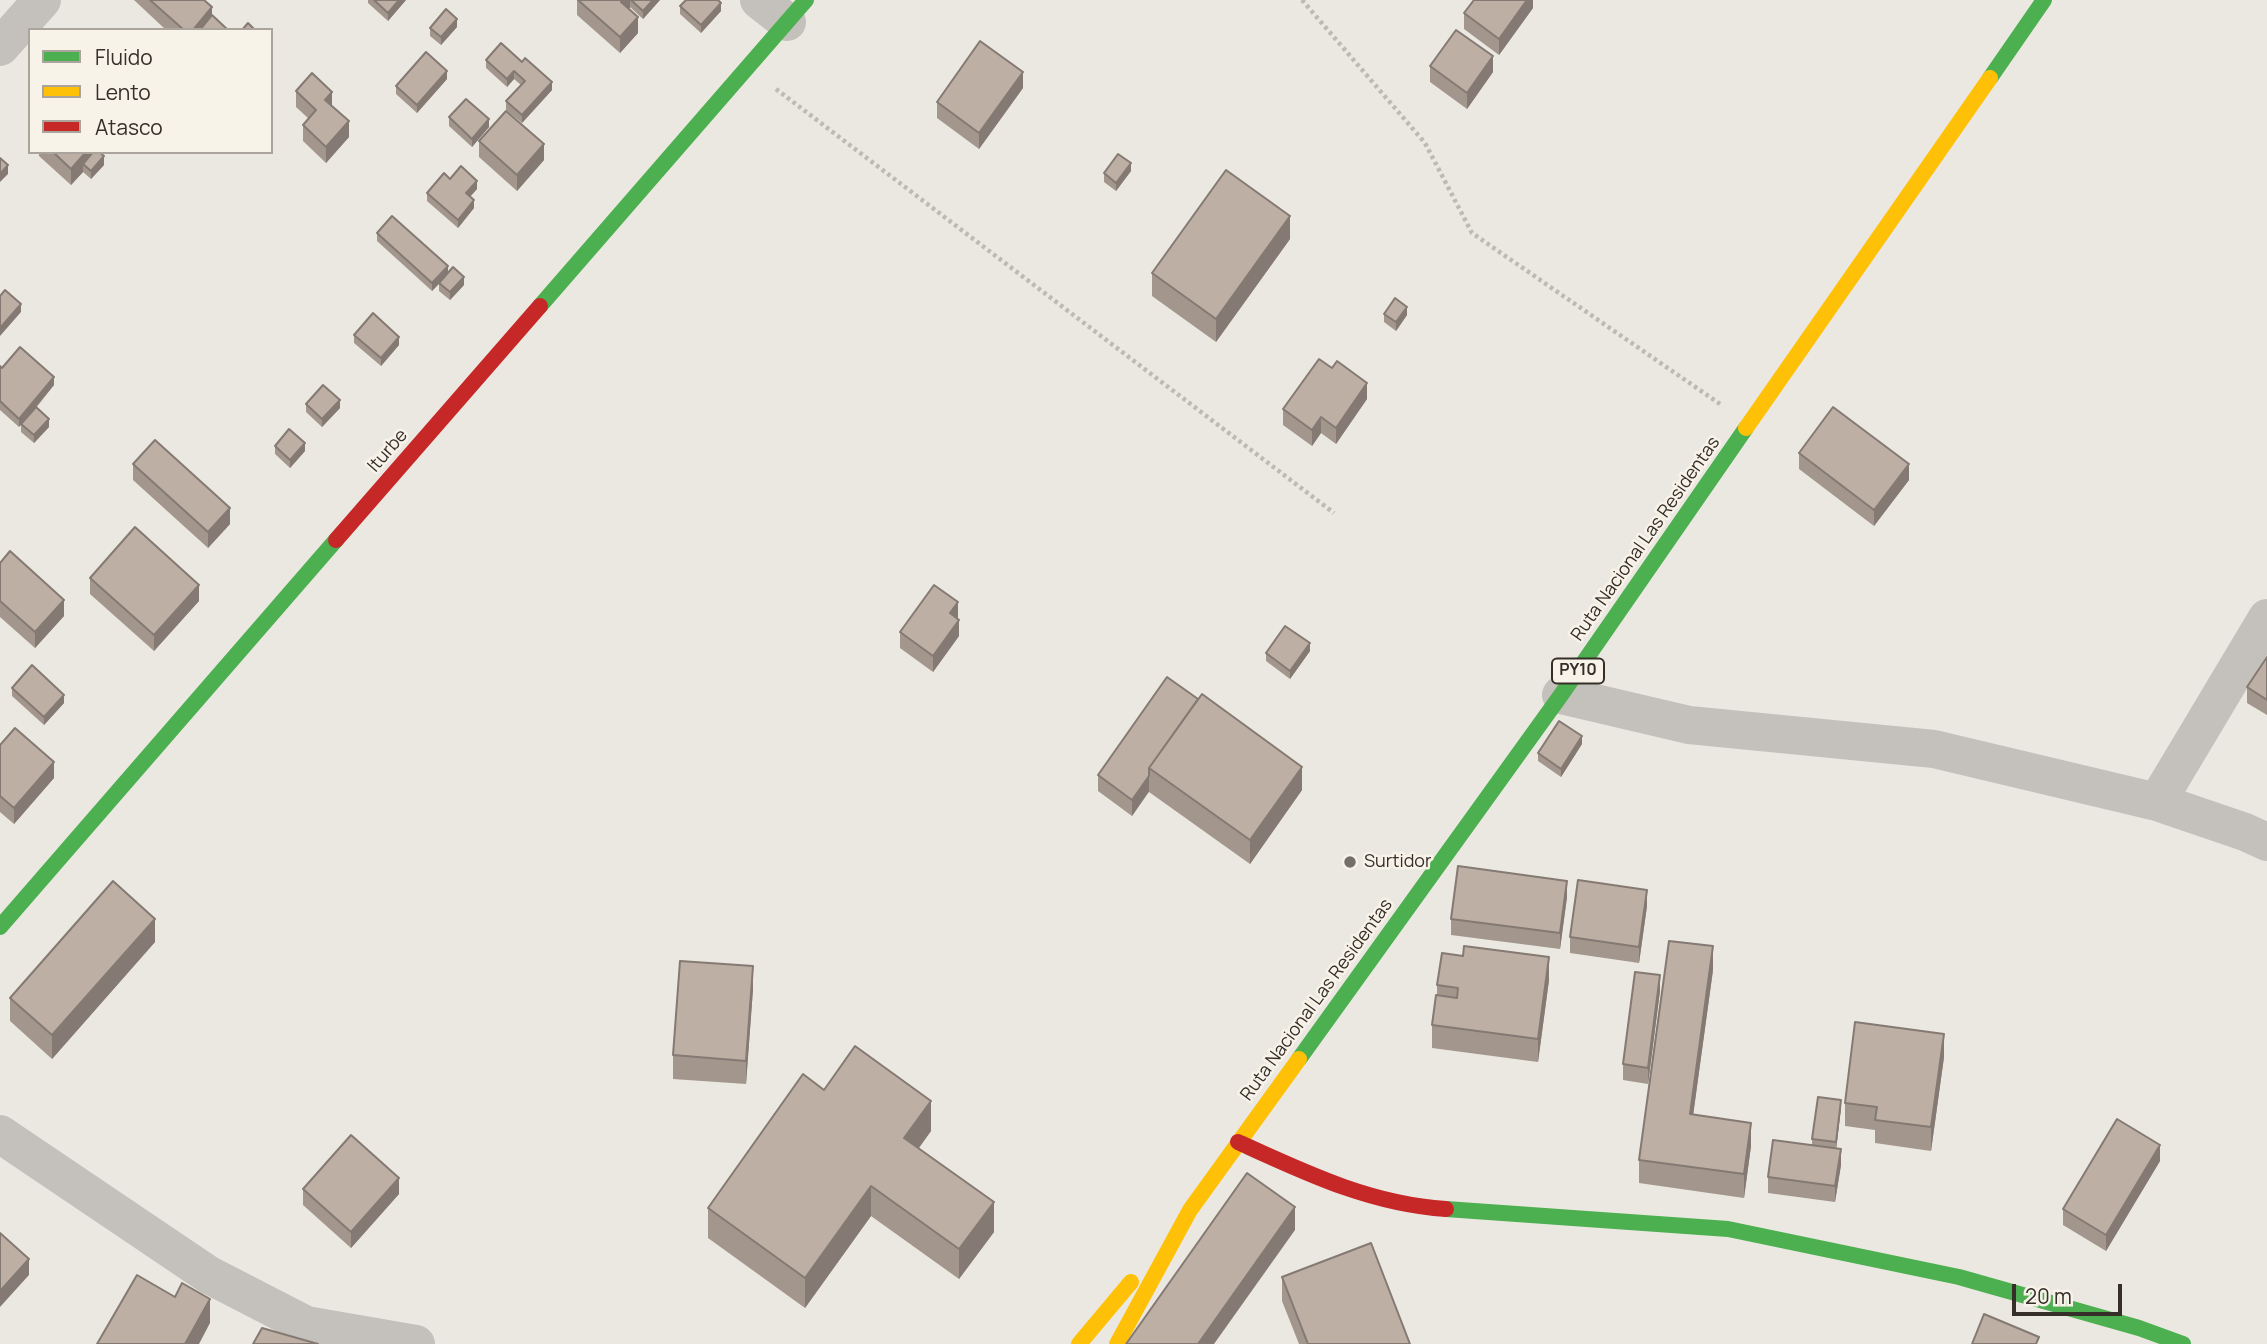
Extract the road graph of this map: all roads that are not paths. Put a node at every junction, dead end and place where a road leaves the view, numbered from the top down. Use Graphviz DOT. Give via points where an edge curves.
graph roads {
  1 [pos="42,0"];
  2 [pos="2044,0"];
  3 [pos="784,7"];
  4 [pos="0,47"];
  5 [pos="2267,618"];
  6 [pos="1561,695"];
  7 [pos="2157,802"];
  8 [pos="2267,842"];
  9 [pos="0,927"];
  10 [pos="0,1135"];
  11 [pos="1238,1142"];
  12 [pos="1190,1210"];
  13 [pos="416,1344"];
  14 [pos="1079,1344"];
  15 [pos="1117,1344"];
  16 [pos="2183,1344"];
  1 -- 4 [label="street"];
  2 -- 6 [label="main road, Ruta Nacional Las Residentas / PY10"];
  3 -- 9 [label="main road, Iturbe" via="747,67"];
  5 -- 7 [label="street"];
  6 -- 7 [label="street" via="1689,725 1934,749"];
  6 -- 11 [label="main road, Ruta Nacional Las Residentas / PY10"];
  7 -- 8 [label="street"];
  10 -- 13 [label="street" via="209,1275 306,1325"];
  11 -- 12 [label="main road, Ruta Nacional Las Residentas / PY10"];
  11 -- 16 [label="main road" via="1336,1186 1410,1207 1728,1228 1959,1277"];
  12 -- 14 [label="main road"];
  12 -- 15 [label="main road, Ruta Nacional Las Residentas / PY10"];
}
